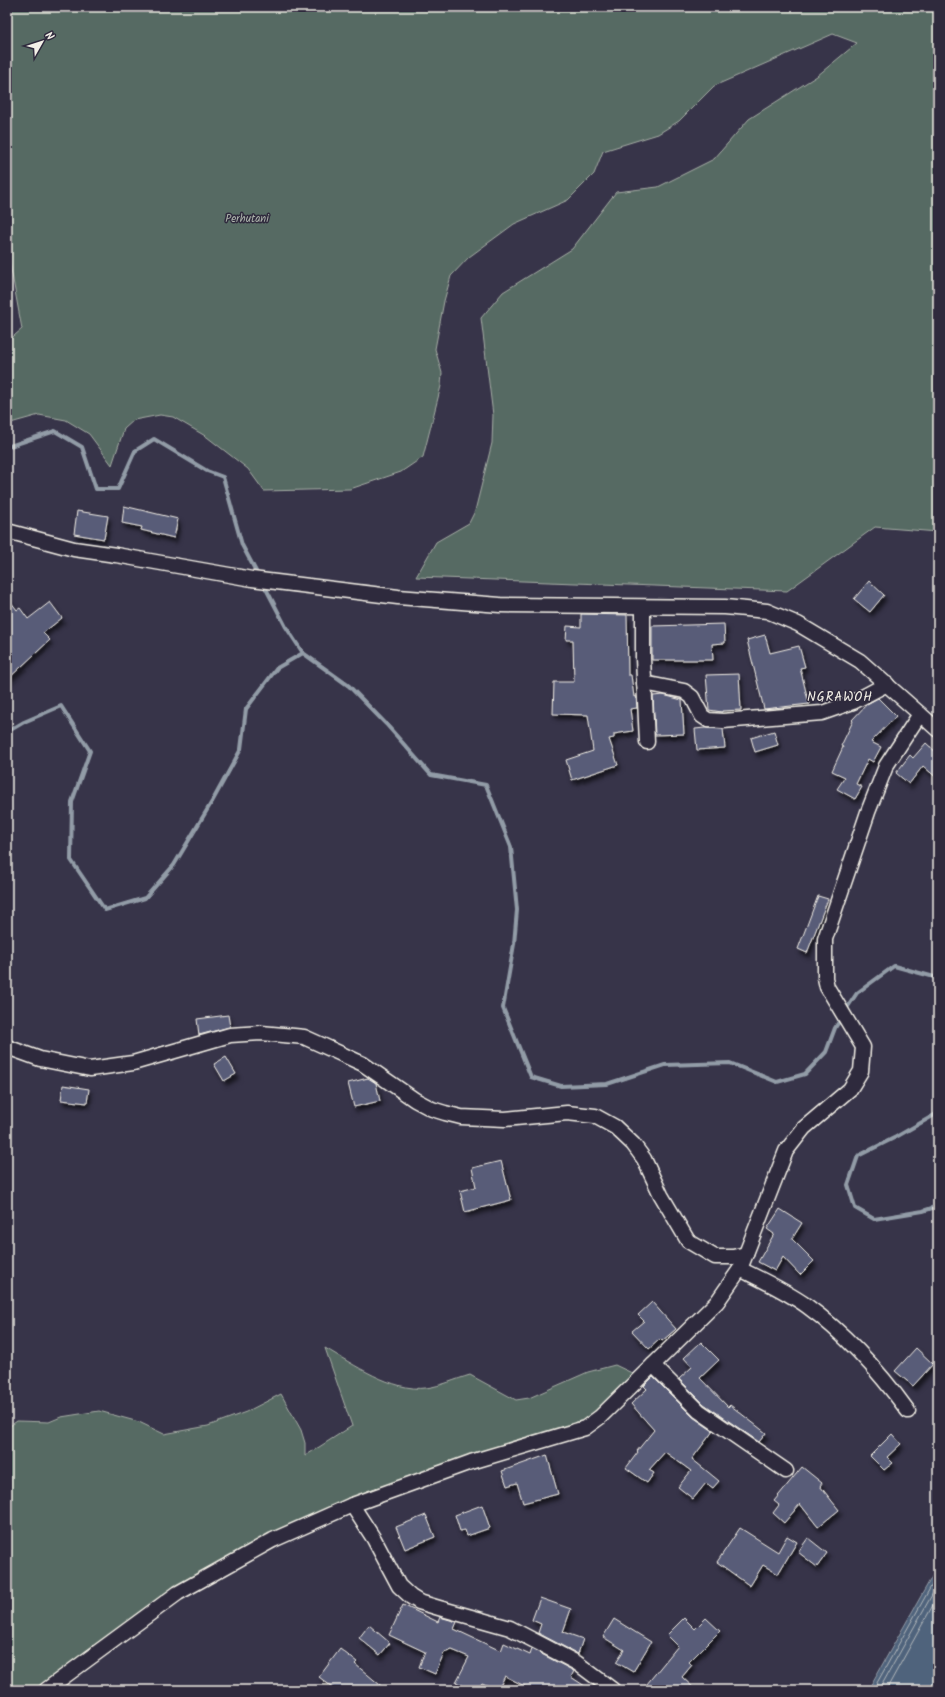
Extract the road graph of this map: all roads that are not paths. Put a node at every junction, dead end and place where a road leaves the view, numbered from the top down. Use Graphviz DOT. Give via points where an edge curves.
graph roads {
  1 [pos="7,531"];
  2 [pos="643,607"];
  3 [pos="644,683"];
  4 [pos="886,684"];
  5 [pos="920,714"];
  6 [pos="938,730"];
  7 [pos="647,742"];
  8 [pos="7,1047"];
  9 [pos="746,1254"];
  10 [pos="740,1269"];
  11 [pos="653,1365"];
  12 [pos="908,1411"];
  13 [pos="786,1471"];
  14 [pos="352,1504"];
  15 [pos="46,1690"];
  16 [pos="613,1690"];
  1 -- 2 [label="street" via="74,549 252,579 398,597 500,605"];
  2 -- 3 [label="street"];
  2 -- 4 [label="street" via="725,607 767,611 798,624 860,662"];
  3 -- 4 [label="street" via="684,691 692,697 702,716 708,720 723,721 822,713 853,702"];
  3 -- 7 [label="street"];
  4 -- 5 [label="street"];
  5 -- 6 [label="street"];
  5 -- 9 [label="street" via="886,766 825,939 827,987 863,1048 861,1071 850,1089 804,1128 786,1151"];
  8 -- 9 [label="street" via="40,1059 90,1068 133,1063 230,1035 260,1033 294,1036 324,1046 363,1064 432,1109 461,1117 505,1119 567,1113 599,1118 615,1127 644,1159 661,1195 688,1240 715,1257"];
  9 -- 10 [label="street"];
  10 -- 11 [label="street" via="717,1302"];
  10 -- 12 [label="street" via="806,1305 835,1328 872,1364"];
  11 -- 13 [label="street" via="699,1411"];
  11 -- 14 [label="street" via="600,1417 585,1428 471,1462"];
  14 -- 15 [label="street" via="273,1540 178,1593"];
  14 -- 16 [label="street" via="374,1538 399,1586 411,1597 438,1608 510,1628 577,1663"];
}
